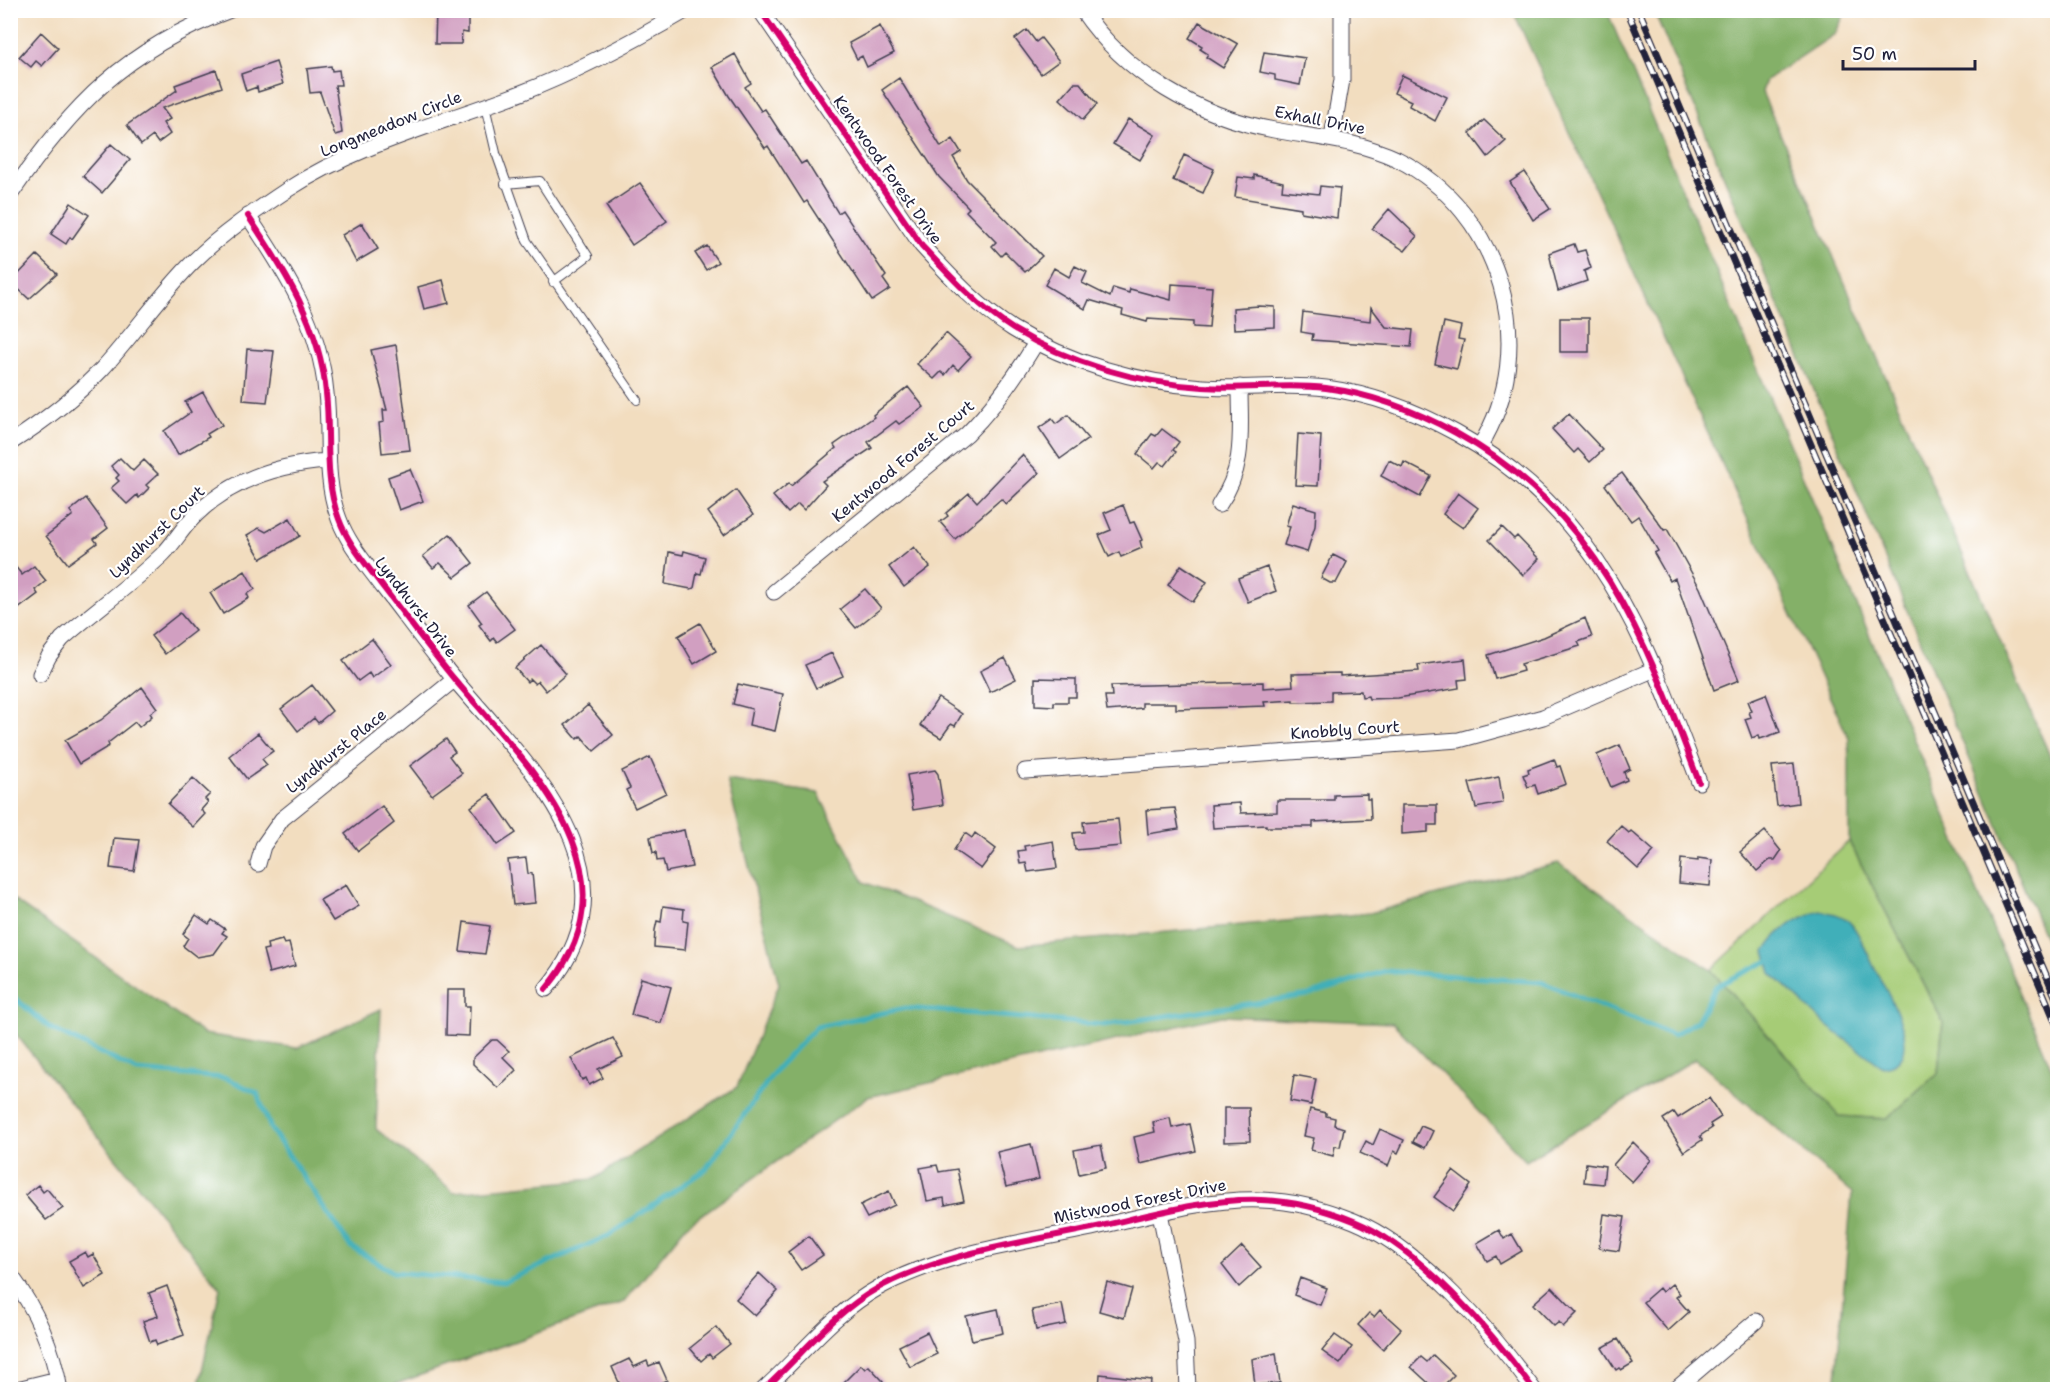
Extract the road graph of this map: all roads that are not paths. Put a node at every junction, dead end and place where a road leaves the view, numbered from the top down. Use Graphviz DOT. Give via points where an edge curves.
graph roads {
  1 [pos="230,10"];
  2 [pos="687,10"];
  3 [pos="760,10"];
  4 [pos="1082,10"];
  5 [pos="1342,10"];
  6 [pos="485,106"];
  7 [pos="1332,137"];
  8 [pos="505,184"];
  9 [pos="10,195"];
  10 [pos="248,216"];
  11 [pos="553,282"];
  12 [pos="1037,341"];
  13 [pos="1240,387"];
  14 [pos="637,400"];
  15 [pos="10,443"];
  16 [pos="1480,446"];
  17 [pos="327,461"];
  18 [pos="1219,505"];
  19 [pos="774,592"];
  20 [pos="1655,669"];
  21 [pos="40,674"];
  22 [pos="455,679"];
  23 [pos="1025,771"];
  24 [pos="1700,782"];
  25 [pos="258,864"];
  26 [pos="546,988"];
  27 [pos="1160,1213"];
  28 [pos="10,1274"];
  29 [pos="1756,1320"];
  30 [pos="59,1384"];
  31 [pos="13,1389"];
  32 [pos="763,1389"];
  33 [pos="1188,1389"];
  34 [pos="1534,1389"];
  35 [pos="1675,1389"];
  1 -- 9 [label="street" via="162,40 121,69 68,120"];
  2 -- 6 [label="street, Longmeadow Circle" via="585,66"];
  3 -- 12 [label="street, Kentwood Forest Drive" via="922,246 977,301 1012,328"];
  4 -- 7 [label="street, Exhall Drive" via="1130,63 1176,96 1241,123"];
  5 -- 7 [label="street" via="1342,80"];
  6 -- 8 [label="lane"];
  6 -- 10 [label="street, Longmeadow Circle" via="332,165"];
  7 -- 16 [label="street, Exhall Drive" via="1370,148 1424,176 1464,213 1495,266 1510,324 1510,354 1502,404"];
  8 -- 11 [label="lane" via="526,241"];
  8 -- 11 [label="lane" via="540,181 588,256"];
  10 -- 15 [label="street, Longmeadow Circle" via="194,260 76,394"];
  10 -- 17 [label="street, Lyndhurst Drive" via="302,302 314,332 327,394"];
  11 -- 14 [label="lane"];
  12 -- 13 [label="street, Kentwood Forest Drive" via="1094,366 1138,379"];
  12 -- 19 [label="street, Kentwood Forest Court" via="1014,380 967,434"];
  13 -- 16 [label="street, Kentwood Forest Drive" via="1329,388 1368,397 1408,410"];
  13 -- 18 [label="street" via="1239,462 1230,489"];
  16 -- 20 [label="street, Kentwood Forest Drive" via="1524,478 1571,524 1616,590"];
  17 -- 21 [label="street, Lyndhurst Court" via="260,474 210,502 165,552 62,639"];
  17 -- 22 [label="street, Lyndhurst Drive" via="332,496 352,546"];
  20 -- 23 [label="street, Knobbly Court" via="1543,717 1459,740"];
  20 -- 24 [label="street, Kentwood Forest Drive"];
  22 -- 25 [label="street, Lyndhurst Place" via="282,819 263,846"];
  22 -- 26 [label="street, Lyndhurst Drive" via="539,777 567,829 579,862 583,891 579,934 561,971"];
  27 -- 32 [label="street, Mistwood Forest Drive" via="1007,1246 909,1274 857,1302 831,1322"];
  27 -- 33 [label="street" via="1186,1342"];
  27 -- 34 [label="street, Mistwood Forest Drive" via="1262,1200 1303,1205 1355,1222 1413,1257 1463,1306"];
  28 -- 30 [label="street" via="38,1320"];
  29 -- 35 [label="street"];
  30 -- 31 [label="street"];
}
